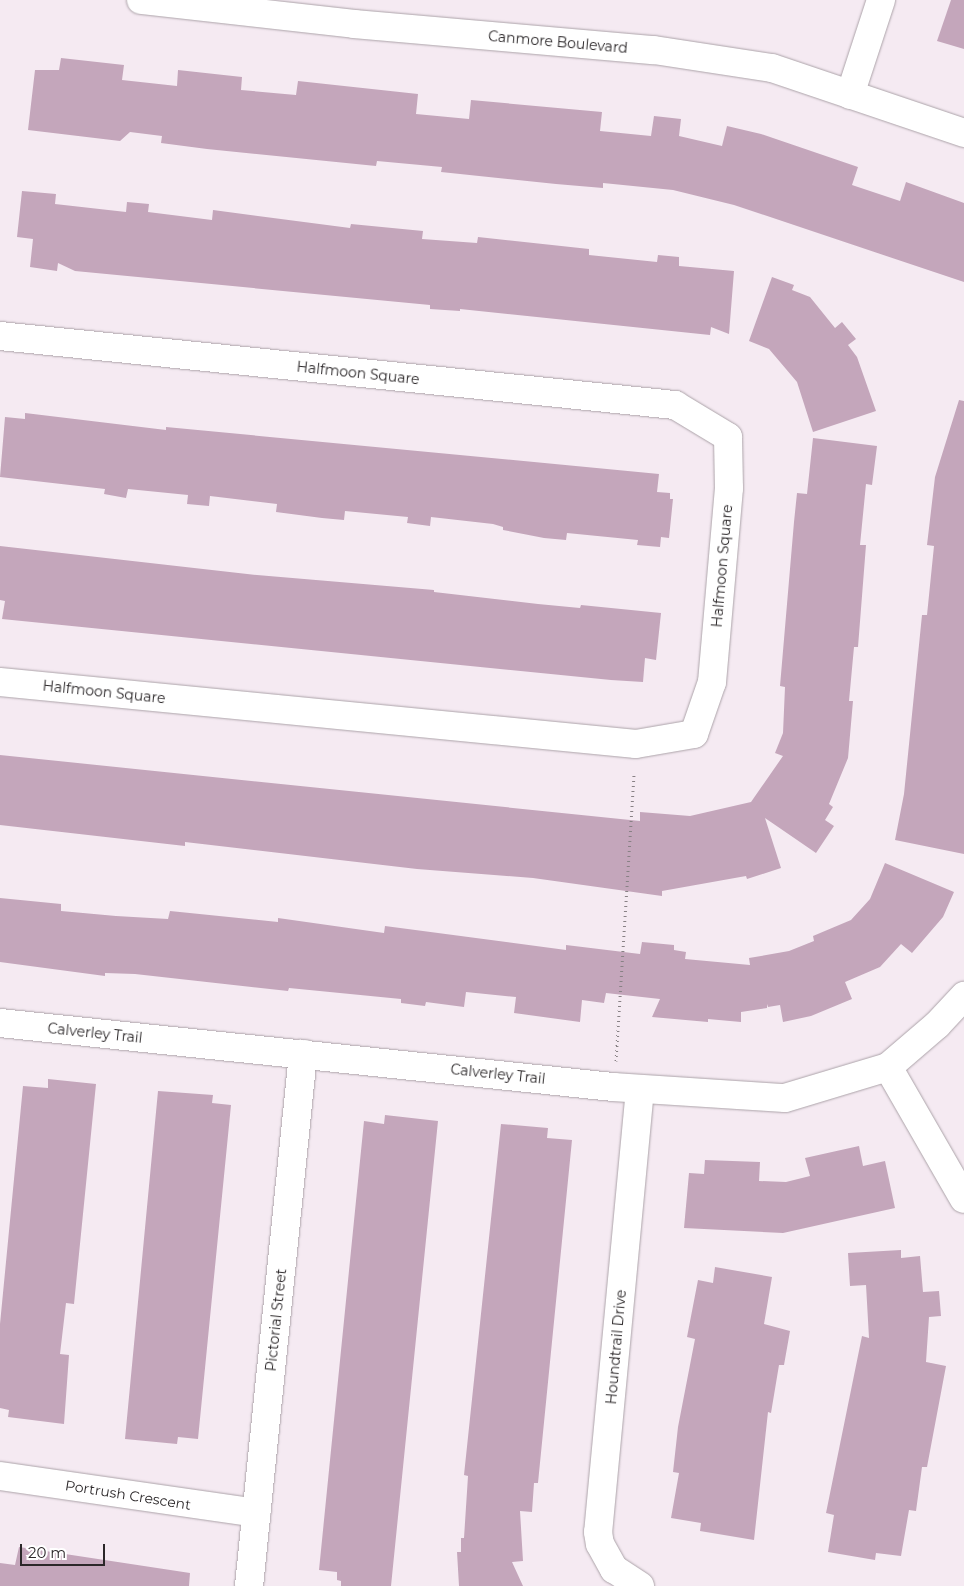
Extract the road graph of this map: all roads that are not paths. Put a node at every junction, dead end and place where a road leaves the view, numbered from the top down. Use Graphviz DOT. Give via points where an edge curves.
graph roads {
  1 [pos="142,0"];
  2 [pos="881,0"];
  3 [pos="850,95"];
  4 [pos="964,133"];
  5 [pos="0,336"];
  6 [pos="0,682"];
  7 [pos="964,996"];
  8 [pos="0,1023"];
  9 [pos="303,1054"];
  10 [pos="888,1067"];
  11 [pos="627,1088"];
  12 [pos="964,1199"];
  13 [pos="0,1476"];
  14 [pos="256,1513"];
  15 [pos="249,1586"];
  16 [pos="640,1586"];
  1 -- 3 [label="street, Canmore Boulevard" via="354,24 654,50 772,68"];
  2 -- 3 [label="street"];
  3 -- 4 [label="street, Canmore Boulevard"];
  5 -- 6 [label="street, Halfmoon Square" via="675,405 728,437 729,488 712,682 694,734 636,744"];
  7 -- 10 [label="street, Calverley Trail" via="937,1025"];
  8 -- 9 [label="street, Calverley Trail"];
  9 -- 11 [label="street, Calverley Trail"];
  9 -- 14 [label="street, Pictorial Street"];
  10 -- 11 [label="street, Calverley Trail" via="785,1098"];
  10 -- 12 [label="street"];
  11 -- 16 [label="street, Houndtrail Drive" via="598,1532 600,1544 614,1569"];
  13 -- 14 [label="street, Portrush Crescent"];
  14 -- 15 [label="street, Pictorial Street"];
}
